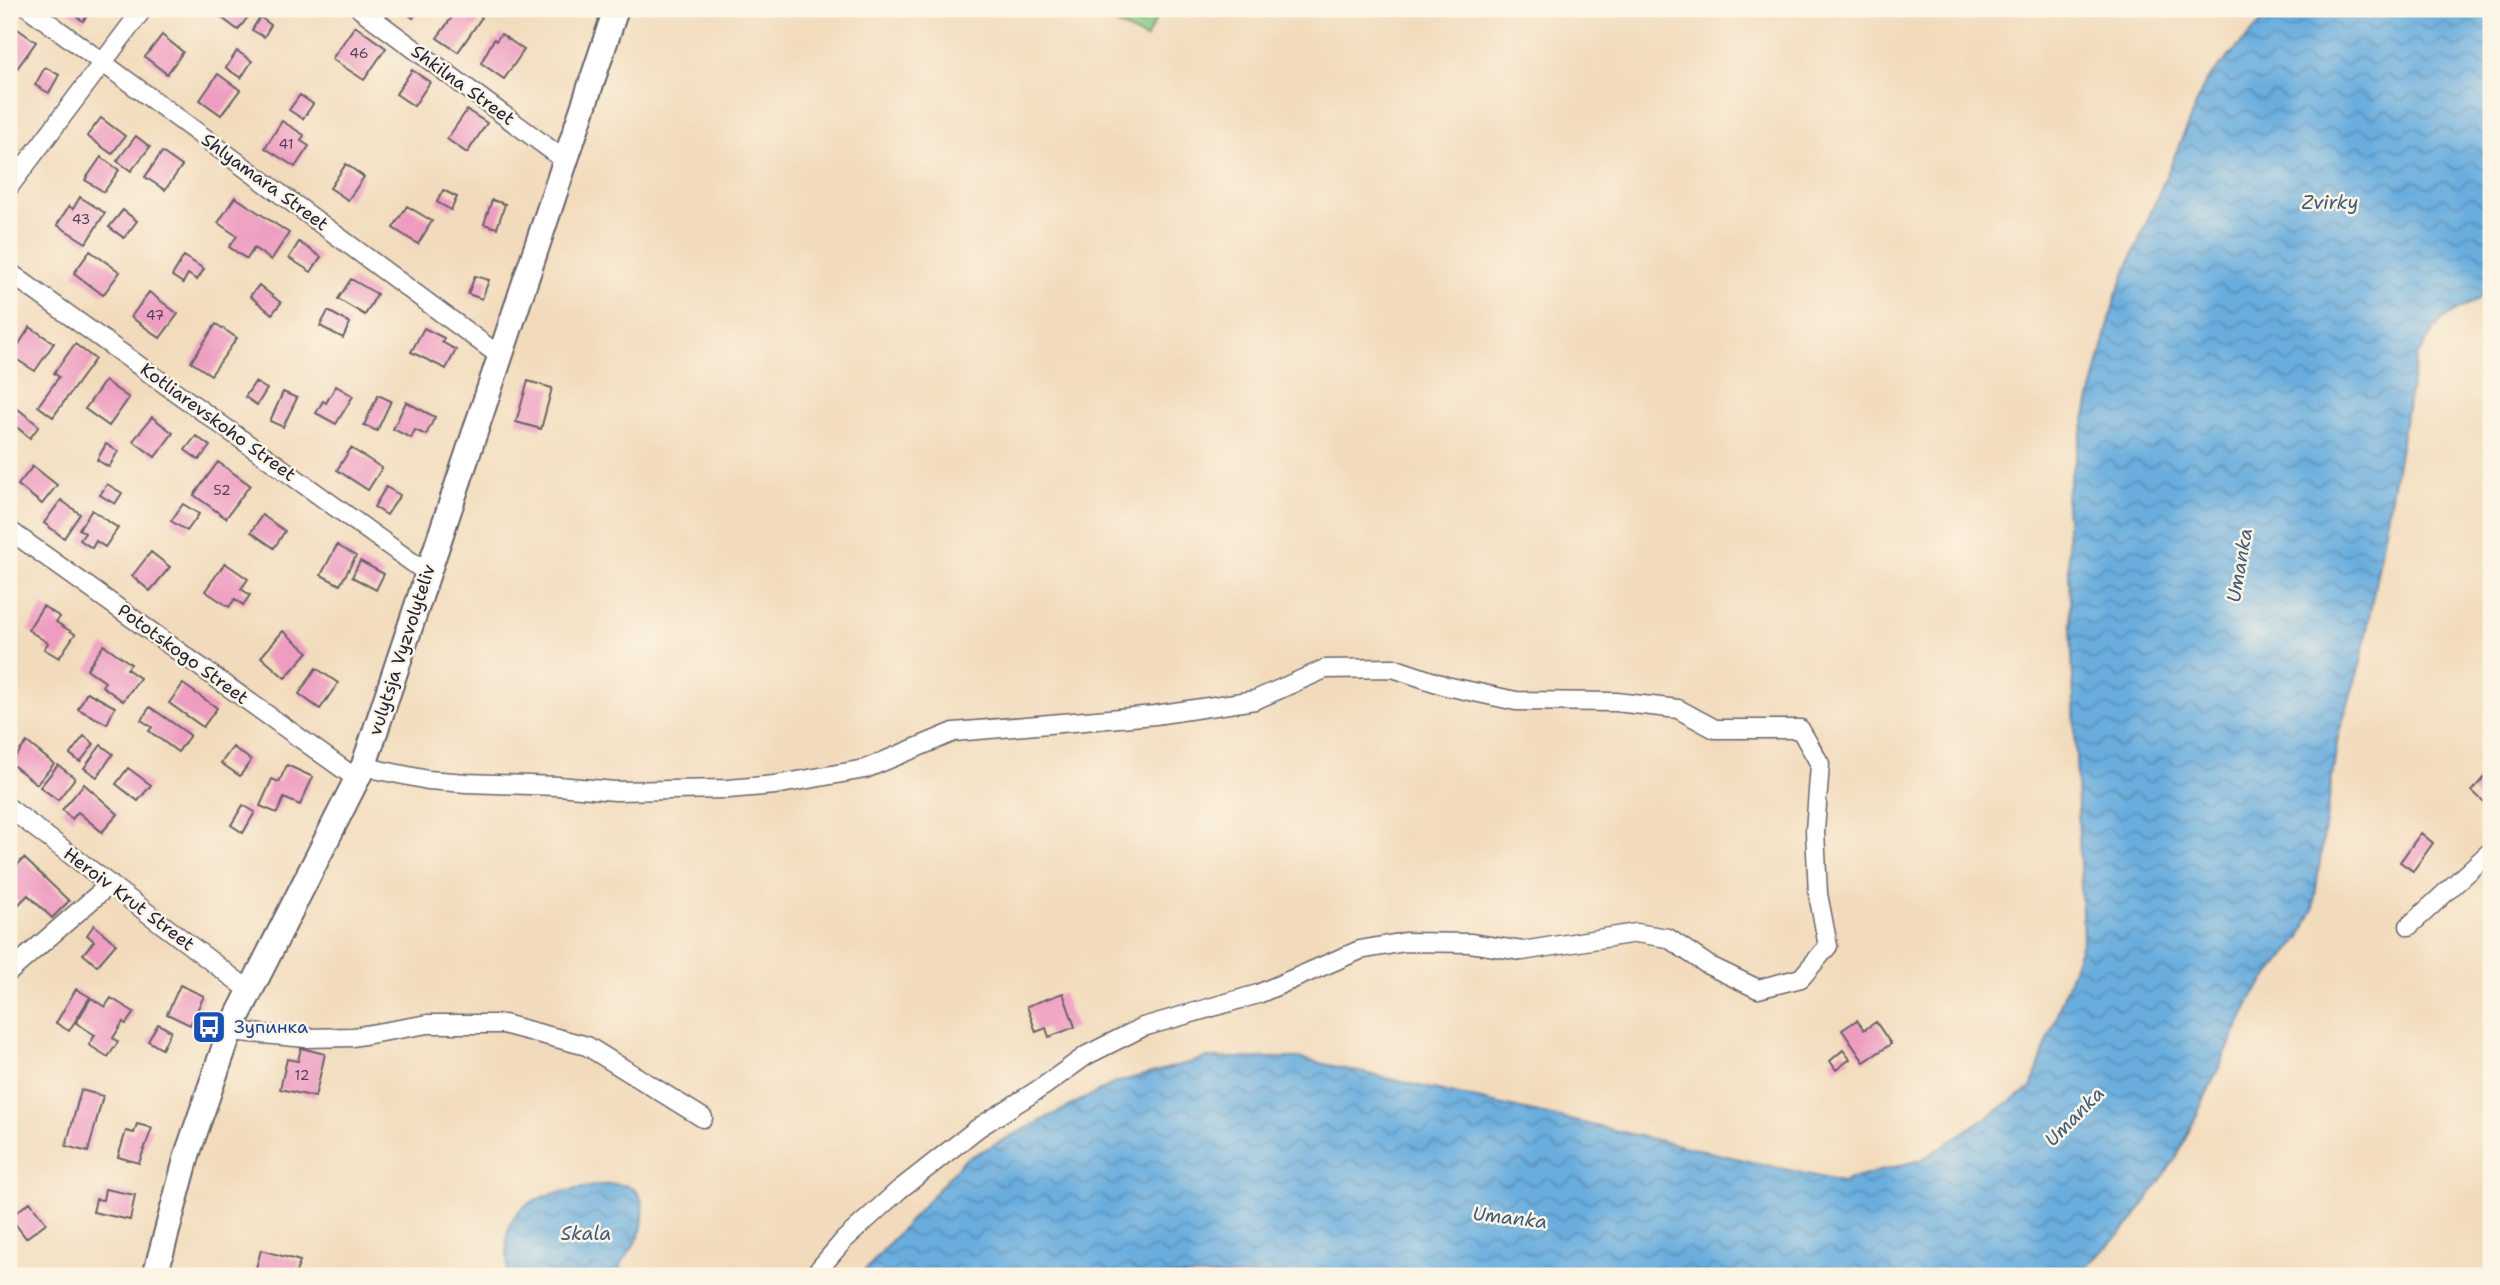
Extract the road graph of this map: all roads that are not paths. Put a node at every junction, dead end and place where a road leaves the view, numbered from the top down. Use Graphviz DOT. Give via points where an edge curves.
graph roads {
  1 [pos="30,9"];
  2 [pos="143,9"];
  3 [pos="360,9"];
  4 [pos="616,9"];
  5 [pos="102,63"];
  6 [pos="566,161"];
  7 [pos="9,187"];
  8 [pos="9,272"];
  9 [pos="500,356"];
  10 [pos="9,530"];
  11 [pos="427,573"];
  12 [pos="360,772"];
  13 [pos="9,808"];
  14 [pos="2491,851"];
  15 [pos="110,884"];
  16 [pos="2409,926"];
  17 [pos="9,972"];
  18 [pos="249,990"];
  19 [pos="230,1031"];
  20 [pos="703,1118"];
  21 [pos="155,1276"];
  22 [pos="813,1276"];
  1 -- 5 [label="street, Shlyamara Street"];
  2 -- 5 [label="street"];
  3 -- 6 [label="street, Shkilna Street"];
  4 -- 6 [label="main road, vulytsja Vyzvolyteliv"];
  5 -- 7 [label="street"];
  5 -- 9 [label="street, Shlyamara Street"];
  6 -- 9 [label="main road, vulytsja Vyzvolyteliv"];
  8 -- 11 [label="street, Kotliarevskoho Street"];
  9 -- 11 [label="main road, vulytsja Vyzvolyteliv"];
  10 -- 12 [label="street, Pototskogo Street"];
  11 -- 12 [label="main road, vulytsja Vyzvolyteliv"];
  12 -- 18 [label="main road, vulytsja Vyzvolyteliv"];
  12 -- 22 [label="street" via="615,791 775,785 865,769 954,732 1155,715 1255,700 1325,669 1393,668 1446,686 1516,701 1616,702 1678,709 1715,729 1800,729 1820,764 1815,831 1818,894 1828,946 1801,978 1758,989 1708,965 1668,938 1636,933 1522,951 1470,943 1405,942 1360,950 1258,994 1143,1027 1087,1055 978,1128 899,1190 844,1240"];
  13 -- 15 [label="street, Heroiv Krut Street"];
  14 -- 16 [label="street"];
  15 -- 17 [label="street"];
  15 -- 18 [label="street, Heroiv Krut Street"];
  18 -- 19 [label="main road, vulytsja Vyzvolyteliv"];
  19 -- 20 [label="street" via="353,1037 428,1024 503,1024 587,1046"];
  19 -- 21 [label="main road, vulytsja Vyzvolyteliv" via="188,1152"];
}
